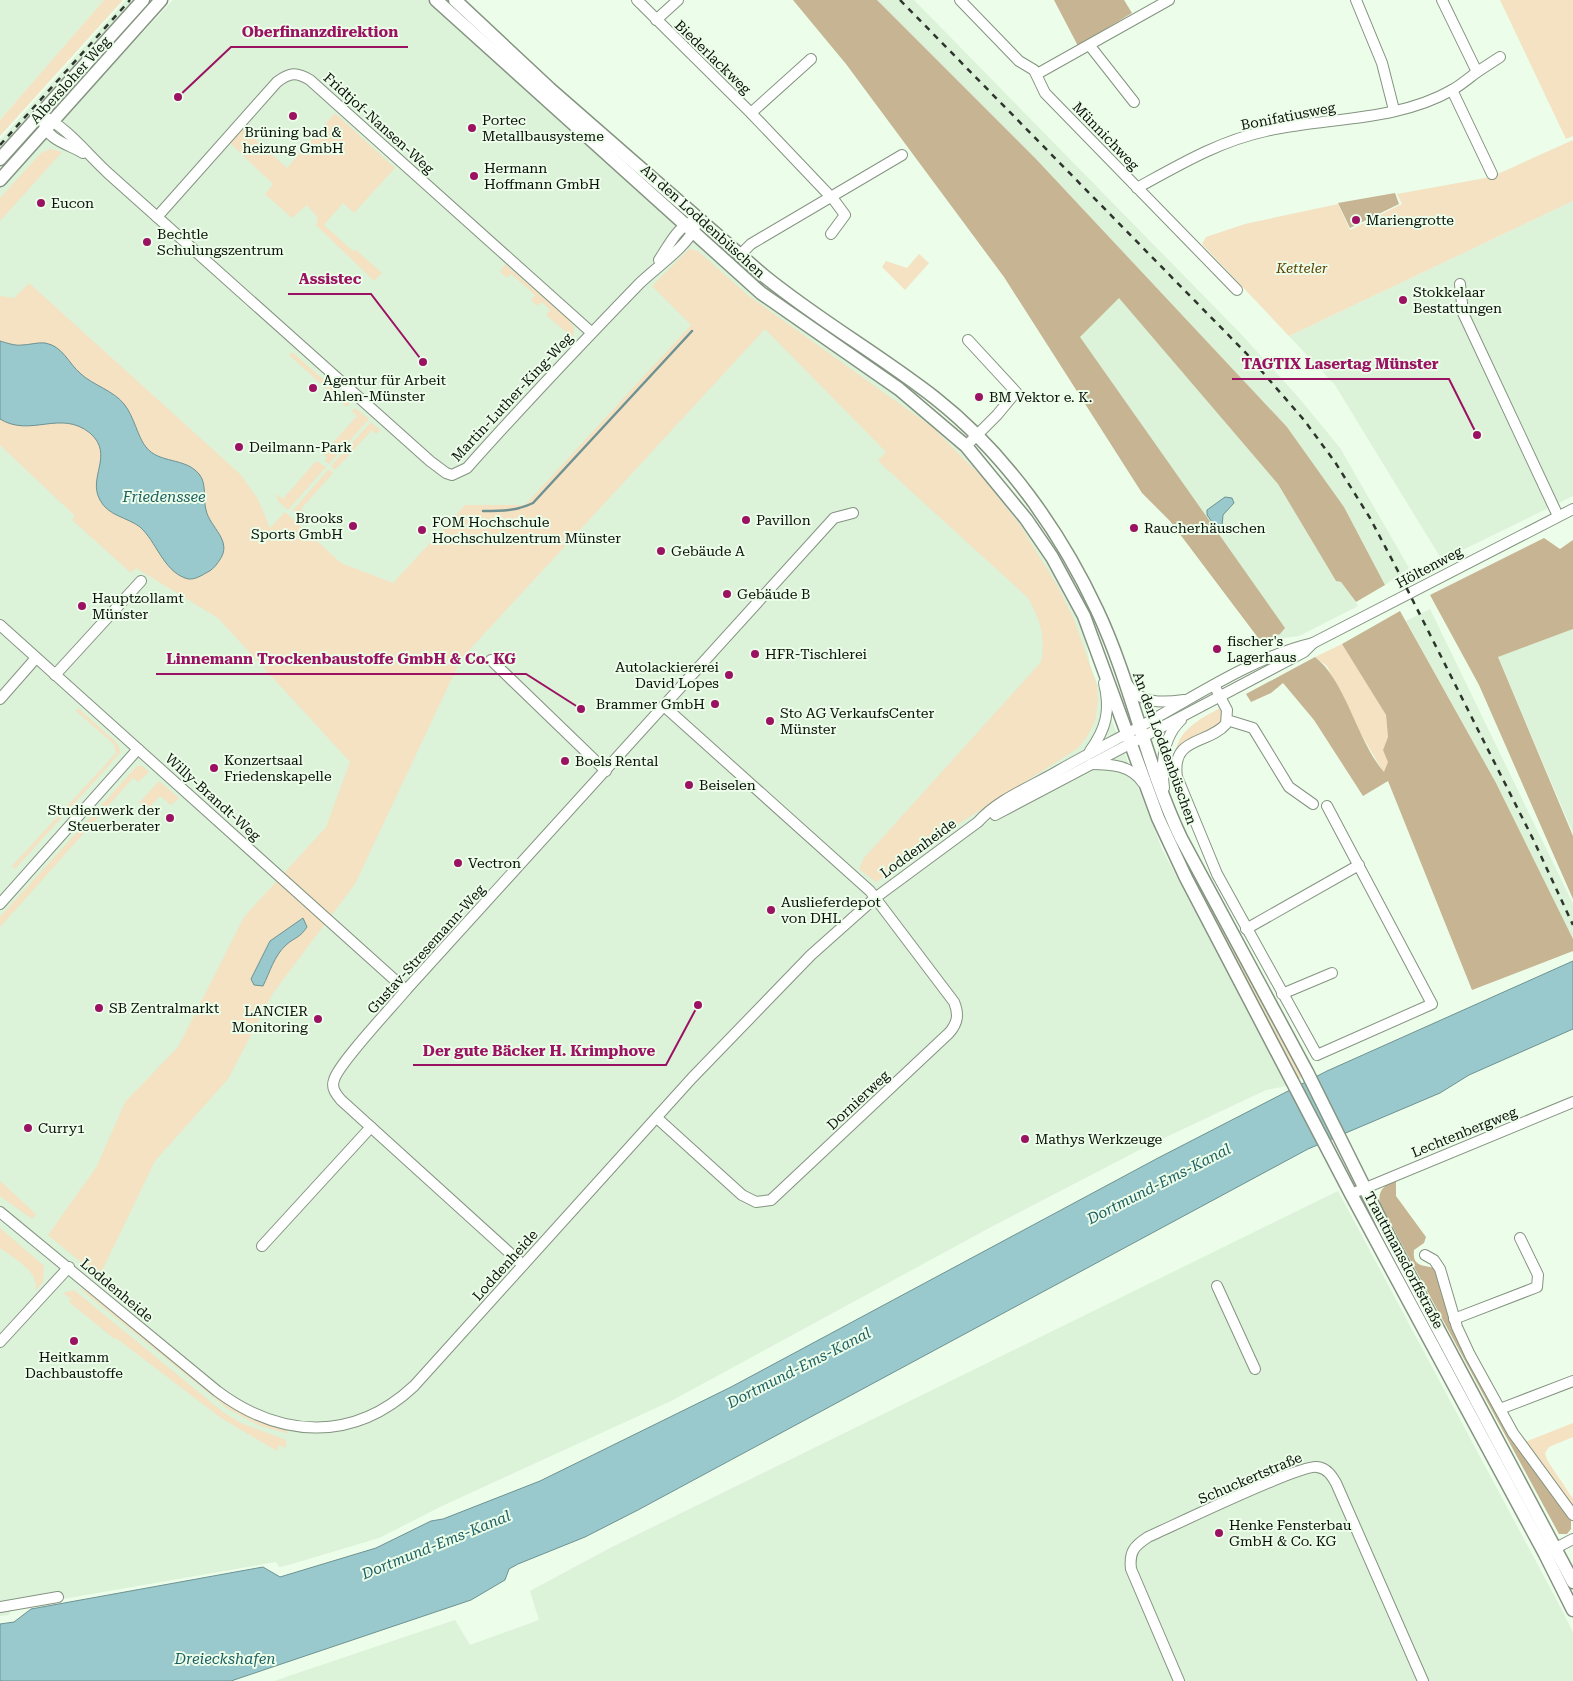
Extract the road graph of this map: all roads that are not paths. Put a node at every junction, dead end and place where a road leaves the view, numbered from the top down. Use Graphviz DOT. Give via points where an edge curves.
graph roads {
  1 [pos="143,0"];
  2 [pos="161,0"];
  3 [pos="436,0"];
  4 [pos="455,0"];
  5 [pos="637,0"];
  6 [pos="678,0"];
  7 [pos="960,0"];
  8 [pos="1169,0"];
  9 [pos="1356,0"];
  10 [pos="1442,0"];
  11 [pos="656,20"];
  12 [pos="1090,46"];
  13 [pos="1500,57"];
  14 [pos="812,59"];
  15 [pos="1477,72"];
  16 [pos="1037,74"];
  17 [pos="1452,90"];
  18 [pos="1134,102"];
  19 [pos="1394,110"];
  20 [pos="751,113"];
  21 [pos="40,114"];
  22 [pos="49,125"];
  23 [pos="902,156"];
  24 [pos="0,159"];
  25 [pos="1492,174"];
  26 [pos="0,180"];
  27 [pos="1137,188"];
  28 [pos="831,196"];
  29 [pos="157,217"];
  30 [pos="699,218"];
  31 [pos="689,229"];
  32 [pos="831,234"];
  33 [pos="740,255"];
  34 [pos="1460,284"];
  35 [pos="1237,290"];
  36 [pos="591,332"];
  37 [pos="968,340"];
  38 [pos="977,436"];
  39 [pos="966,446"];
  40 [pos="1573,509"];
  41 [pos="853,513"];
  42 [pos="1558,516"];
  43 [pos="141,581"];
  44 [pos="0,625"];
  45 [pos="1095,641"];
  46 [pos="1313,643"];
  47 [pos="36,658"];
  48 [pos="491,660"];
  49 [pos="55,675"];
  50 [pos="1124,679"];
  51 [pos="1214,686"];
  52 [pos="1220,696"];
  53 [pos="0,699"];
  54 [pos="1187,700"];
  55 [pos="665,707"];
  56 [pos="1189,713"];
  57 [pos="1227,720"];
  58 [pos="1142,731"];
  59 [pos="1129,737"];
  60 [pos="138,749"];
  61 [pos="1089,759"];
  62 [pos="606,771"];
  63 [pos="1149,794"];
  64 [pos="1165,800"];
  65 [pos="1313,804"];
  66 [pos="1327,806"];
  67 [pos="1359,865"];
  68 [pos="875,898"];
  69 [pos="0,904"];
  70 [pos="1246,929"];
  71 [pos="1332,973"];
  72 [pos="406,990"];
  73 [pos="1282,994"];
  74 [pos="1573,1102"];
  75 [pos="657,1118"];
  76 [pos="371,1127"];
  77 [pos="1365,1187"];
  78 [pos="1350,1194"];
  79 [pos="0,1212"];
  80 [pos="1520,1238"];
  81 [pos="262,1246"];
  82 [pos="1425,1255"];
  83 [pos="523,1265"];
  84 [pos="69,1267"];
  85 [pos="1217,1286"];
  86 [pos="1454,1320"];
  87 [pos="0,1342"];
  88 [pos="1255,1369"];
  89 [pos="1573,1381"];
  90 [pos="1500,1409"];
  91 [pos="1573,1514"];
  92 [pos="1573,1539"];
  93 [pos="1551,1551"];
  94 [pos="1573,1582"];
  95 [pos="58,1598"];
  96 [pos="0,1608"];
  97 [pos="1573,1610"];
  98 [pos="1179,1681"];
  99 [pos="1423,1681"];
  1 -- 21 [label="main road, Albersloher Weg"];
  2 -- 22 [label="main road, Albersloher Weg"];
  3 -- 31 [label="main road, An den Loddenbüschen"];
  4 -- 30 [label="main road, An den Loddenbüschen" via="558,96"];
  5 -- 11 [label="street, Biederlackweg"];
  6 -- 11 [label="street, Biederlackweg"];
  7 -- 16 [label="street, Münnichweg" via="1019,61"];
  8 -- 12 [label="street"];
  9 -- 19 [label="street" via="1382,63"];
  10 -- 15 [label="street"];
  11 -- 20 [label="street, Biederlackweg"];
  12 -- 16 [label="street"];
  12 -- 18 [label="street"];
  13 -- 15 [label="street, Bonifatiusweg"];
  14 -- 20 [label="street, Biederlackweg"];
  15 -- 17 [label="street, Bonifatiusweg"];
  16 -- 27 [label="street, Münnichweg" via="1045,93"];
  17 -- 19 [label="street, Bonifatiusweg" via="1423,103"];
  17 -- 25 [label="street"];
  19 -- 27 [label="street, Bonifatiusweg" via="1248,136 1196,155"];
  20 -- 28 [label="street, Biederlackweg"];
  21 -- 22 [label="street, Martin-Luther-King-Weg"];
  21 -- 24 [label="main road, Albersloher Weg"];
  22 -- 26 [label="main road, Albersloher Weg"];
  22 -- 29 [label="street, Martin-Luther-King-Weg" via="83,146"];
  23 -- 28 [label="street"];
  27 -- 35 [label="street, Münnichweg"];
  28 -- 32 [label="street, Biederlackweg" via="845,215"];
  28 -- 33 [label="street" via="752,244"];
  29 -- 36 [label="street, Martin-Luther-King-Weg" via="448,475 456,475 467,468"];
  29 -- 36 [label="street, Fridtjof-Nansen-Weg" via="277,82 288,75 299,74 310,80"];
  30 -- 31 [label="street, Martin-Luther-King-Weg"];
  30 -- 33 [label="main road, An den Loddenbüschen"];
  31 -- 36 [label="street, Martin-Luther-King-Weg"];
  31 -- 39 [label="main road, An den Loddenbüschen" via="784,311 899,390"];
  33 -- 38 [label="main road, An den Loddenbüschen" via="797,302 936,399"];
  34 -- 42 [label="street" via="1463,313"];
  37 -- 38 [label="street" via="1016,392"];
  38 -- 39 [label="street"];
  38 -- 50 [label="main road, An den Loddenbüschen" via="1054,531 1098,612"];
  39 -- 45 [label="main road, An den Loddenbüschen" via="1000,484 1052,556"];
  40 -- 42 [label="street, Höltenweg"];
  41 -- 55 [label="street, Gustav-Stresemann-Weg" via="834,518"];
  42 -- 46 [label="street, Höltenweg"];
  43 -- 49 [label="street"];
  44 -- 47 [label="street, Willy-Brandt-Weg"];
  45 -- 59 [label="main road, An den Loddenbüschen"];
  45 -- 61 [label="street" via="1109,710"];
  46 -- 51 [label="street, Höltenweg" via="1267,660"];
  46 -- 52 [label="street, Höltenweg" via="1304,652"];
  47 -- 49 [label="street, Willy-Brandt-Weg"];
  47 -- 53 [label="street"];
  48 -- 62 [label="street"];
  49 -- 60 [label="street, Willy-Brandt-Weg"];
  50 -- 54 [label="street, Höltenweg" via="1133,692 1144,698 1158,702"];
  50 -- 58 [label="main road, An den Loddenbüschen"];
  51 -- 52 [label="street"];
  51 -- 54 [label="street, Höltenweg"];
  52 -- 56 [label="street, Höltenweg"];
  52 -- 57 [label="street" via="1227,710"];
  54 -- 58 [label="street, Höltenweg"];
  55 -- 62 [label="street, Gustav-Stresemann-Weg"];
  55 -- 68 [label="street" via="856,876"];
  56 -- 58 [label="street, Höltenweg"];
  56 -- 64 [label="street, Höltenweg" via="1174,728 1164,749"];
  57 -- 65 [label="street" via="1254,728 1289,787"];
  57 -- 70 [label="street, An den Loddenbüschen" via="1220,730 1184,748 1176,772 1212,864"];
  58 -- 59 [label="street, Loddenheide"];
  58 -- 64 [label="main road, An den Loddenbüschen"];
  59 -- 61 [label="street, Loddenheide"];
  59 -- 63 [label="main road, An den Loddenbüschen"];
  60 -- 69 [label="street"];
  60 -- 72 [label="street, Willy-Brandt-Weg"];
  61 -- 63 [label="street" via="1133,772"];
  61 -- 68 [label="street, Loddenheide" via="985,814"];
  62 -- 72 [label="street, Gustav-Stresemann-Weg"];
  63 -- 78 [label="main road, An den Loddenbüschen" via="1197,899"];
  64 -- 77 [label="main road, An den Loddenbüschen" via="1181,838"];
  66 -- 67 [label="street, An den Loddenbüschen"];
  67 -- 70 [label="street"];
  67 -- 73 [label="street, An den Loddenbüschen" via="1432,1004 1317,1055"];
  68 -- 75 [label="street, Loddenheide" via="811,955"];
  68 -- 75 [label="street, Dornierweg" via="954,1002 957,1019 949,1033 771,1200 756,1202 742,1195"];
  70 -- 73 [label="street, An den Loddenbüschen"];
  71 -- 73 [label="street"];
  72 -- 76 [label="street, Gustav-Stresemann-Weg" via="334,1079 335,1093"];
  74 -- 77 [label="street, Lechtenbergweg"];
  75 -- 83 [label="street, Loddenheide"];
  76 -- 81 [label="street"];
  76 -- 83 [label="street, Gustav-Stresemann-Weg"];
  77 -- 78 [label="street, Trauttmansdorffstraße"];
  77 -- 93 [label="main road, Trauttmansdorffstraße"];
  78 -- 93 [label="main road, Trauttmansdorffstraße"];
  79 -- 84 [label="street, Loddenheide"];
  80 -- 86 [label="street, Trauttmansdorffstraße" via="1538,1276 1537,1287"];
  82 -- 86 [label="street, Trauttmansdorffstraße" via="1440,1269"];
  83 -- 84 [label="street, Loddenheide" via="402,1396 368,1417 320,1428 280,1424 238,1406"];
  84 -- 87 [label="street"];
  85 -- 88 [label="street"];
  86 -- 90 [label="street, Trauttmansdorffstraße"];
  89 -- 90 [label="street"];
  90 -- 91 [label="street, Trauttmansdorffstraße" via="1521,1444"];
  92 -- 93 [label="street"];
  93 -- 94 [label="main road, Trauttmansdorffstraße"];
  93 -- 97 [label="main road, Trauttmansdorffstraße"];
  95 -- 96 [label="street"];
  98 -- 99 [label="street, Schuckertstraße" via="1131,1569 1131,1551 1148,1537 1313,1466 1324,1469 1336,1483"];
}
